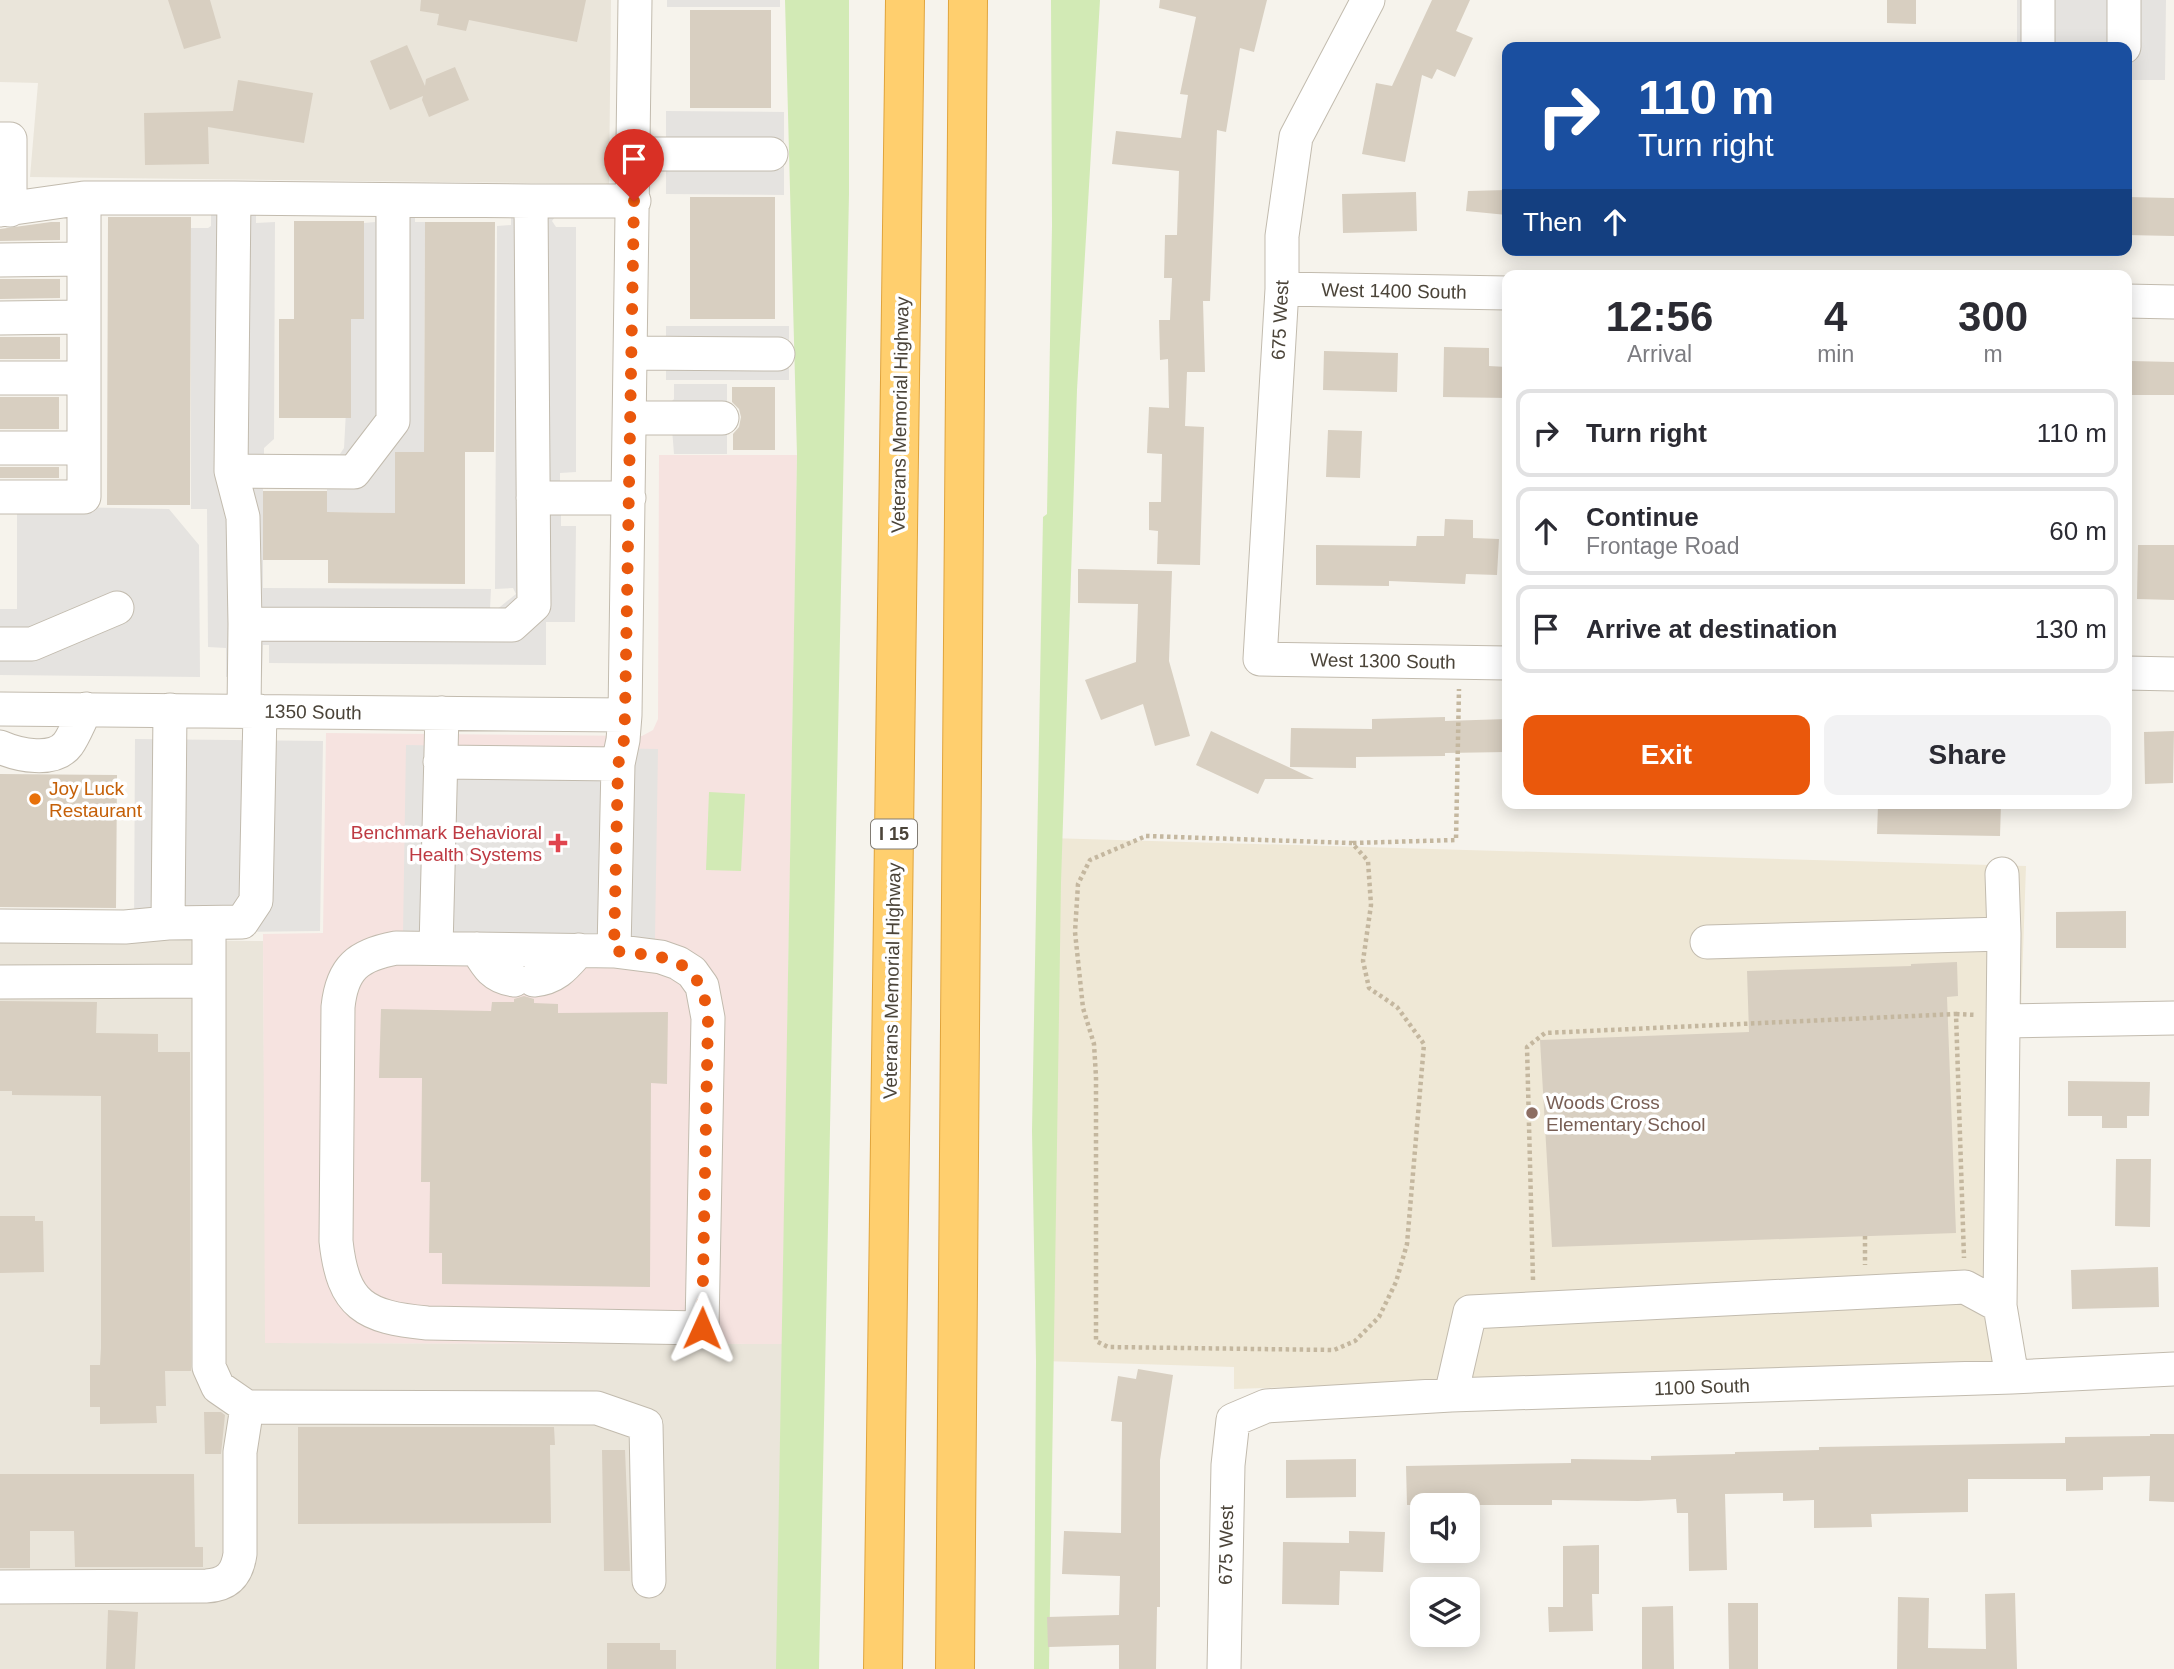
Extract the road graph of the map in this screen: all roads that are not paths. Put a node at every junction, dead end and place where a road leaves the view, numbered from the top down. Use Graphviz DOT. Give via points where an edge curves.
graph roads {
  1 [pos="635,0"];
  2 [pos="905,0"];
  3 [pos="968,0"];
  4 [pos="1368,0"];
  5 [pos="2038,0"];
  6 [pos="2124,0"];
  7 [pos="2038,42"];
  8 [pos="2124,42"];
  9 [pos="0,139"];
  10 [pos="634,154"];
  11 [pos="771,155"];
  12 [pos="84,198"];
  13 [pos="234,198"];
  14 [pos="393,200"];
  15 [pos="531,201"];
  16 [pos="634,201"];
  17 [pos="5,210"];
  18 [pos="84,259"];
  19 [pos="0,260"];
  20 [pos="1282,289"];
  21 [pos="1502,293"];
  22 [pos="2132,302"];
  23 [pos="2174,302"];
  24 [pos="83,317"];
  25 [pos="0,318"];
  26 [pos="631,353"];
  27 [pos="778,354"];
  28 [pos="0,378"];
  29 [pos="83,378"];
  30 [pos="630,418"];
  31 [pos="722,418"];
  32 [pos="0,448"];
  33 [pos="83,448"];
  34 [pos="231,471"];
  35 [pos="0,497"];
  36 [pos="629,498"];
  37 [pos="533,499"];
  38 [pos="117,608"];
  39 [pos="246,624"];
  40 [pos="0,644"];
  41 [pos="1260,659"];
  42 [pos="1502,663"];
  43 [pos="2132,673"];
  44 [pos="2174,674"];
  45 [pos="0,709"];
  46 [pos="86,709"];
  47 [pos="170,710"];
  48 [pos="252,711"];
  49 [pos="442,713"];
  50 [pos="625,715"];
  51 [pos="0,747"];
  52 [pos="440,762"];
  53 [pos="618,765"];
  54 [pos="2002,874"];
  55 [pos="168,923"];
  56 [pos="209,924"];
  57 [pos="0,926"];
  58 [pos="2004,934"];
  59 [pos="1707,942"];
  60 [pos="436,948"];
  61 [pos="477,948"];
  62 [pos="579,950"];
  63 [pos="614,951"];
  64 [pos="209,981"];
  65 [pos="0,982"];
  66 [pos="1994,1018"];
  67 [pos="2174,1018"];
  68 [pos="2000,1306"];
  69 [pos="2174,1369"];
  70 [pos="2012,1377"];
  71 [pos="1451,1395"];
  72 [pos="247,1407"];
  73 [pos="1233,1420"];
  74 [pos="649,1581"];
  75 [pos="0,1587"];
  76 [pos="883,1669"];
  77 [pos="956,1669"];
  78 [pos="1224,1669"];
  1 -- 10 [label="street"];
  2 -- 76 [label="highway, Veterans Memorial Highway / I 15"];
  3 -- 77 [label="highway"];
  4 -- 20 [label="street, 675 West" via="1296,137 1282,236"];
  5 -- 7 [label="street"];
  6 -- 8 [label="street"];
  9 -- 17 [label="street" via="10,139"];
  10 -- 11 [label="street"];
  10 -- 16 [label="street"];
  12 -- 13 [label="street"];
  12 -- 17 [label="street"];
  12 -- 18 [label="street"];
  13 -- 14 [label="street"];
  13 -- 34 [label="street"];
  14 -- 15 [label="street"];
  14 -- 34 [label="street" via="393,421 354,472"];
  15 -- 16 [label="street"];
  15 -- 37 [label="street"];
  16 -- 26 [label="street"];
  18 -- 19 [label="street"];
  18 -- 24 [label="street"];
  20 -- 21 [label="street, West 1400 South"];
  20 -- 41 [label="street, 675 West"];
  22 -- 23 [label="street"];
  24 -- 25 [label="street"];
  24 -- 29 [label="street"];
  26 -- 27 [label="street"];
  26 -- 30 [label="street"];
  28 -- 29 [label="street"];
  29 -- 33 [label="street"];
  30 -- 31 [label="street"];
  30 -- 36 [label="street"];
  32 -- 33 [label="street"];
  33 -- 35 [label="street" via="83,497"];
  34 -- 39 [label="street" via="243,517"];
  36 -- 37 [label="street"];
  36 -- 50 [label="street"];
  37 -- 39 [label="street" via="534,605 512,625"];
  38 -- 40 [label="street" via="32,644"];
  39 -- 48 [label="street"];
  41 -- 42 [label="street, West 1300 South"];
  43 -- 44 [label="street"];
  45 -- 46 [label="street, 1350 South"];
  46 -- 47 [label="street, 1350 South"];
  46 -- 51 [label="street" via="68,744 57,752 30,755"];
  47 -- 48 [label="street, 1350 South"];
  47 -- 55 [label="street"];
  48 -- 49 [label="street, 1350 South"];
  48 -- 56 [label="street" via="256,901 242,922"];
  49 -- 50 [label="street, 1350 South"];
  49 -- 52 [label="street"];
  50 -- 53 [label="street"];
  52 -- 53 [label="street"];
  52 -- 60 [label="street"];
  53 -- 63 [label="street"];
  54 -- 58 [label="street"];
  55 -- 56 [label="street"];
  55 -- 57 [label="street"];
  56 -- 64 [label="street"];
  58 -- 59 [label="street"];
  58 -- 66 [label="street"];
  60 -- 61 [label="street"];
  60 -- 63 [label="street" via="376,952 348,971 340,989 336,1241 345,1285 374,1313 401,1320 702,1328 706,1002 692,972 678,963"];
  61 -- 62 [label="street"];
  61 -- 62 [label="street" via="495,974 524,980 545,979 561,971"];
  62 -- 63 [label="street"];
  64 -- 65 [label="street"];
  64 -- 72 [label="street" via="209,1367 218,1387"];
  66 -- 67 [label="street"];
  66 -- 68 [label="street"];
  68 -- 70 [label="street"];
  68 -- 71 [label="street" via="1965,1287 1470,1312"];
  69 -- 70 [label="street, 1100 South"];
  70 -- 71 [label="street, 1100 South"];
  71 -- 73 [label="street, 1100 South" via="1266,1406"];
  72 -- 74 [label="street" via="597,1408 646,1425"];
  72 -- 75 [label="street" via="240,1452 240,1554 231,1578 206,1586"];
  73 -- 78 [label="street, 675 West"];
}
